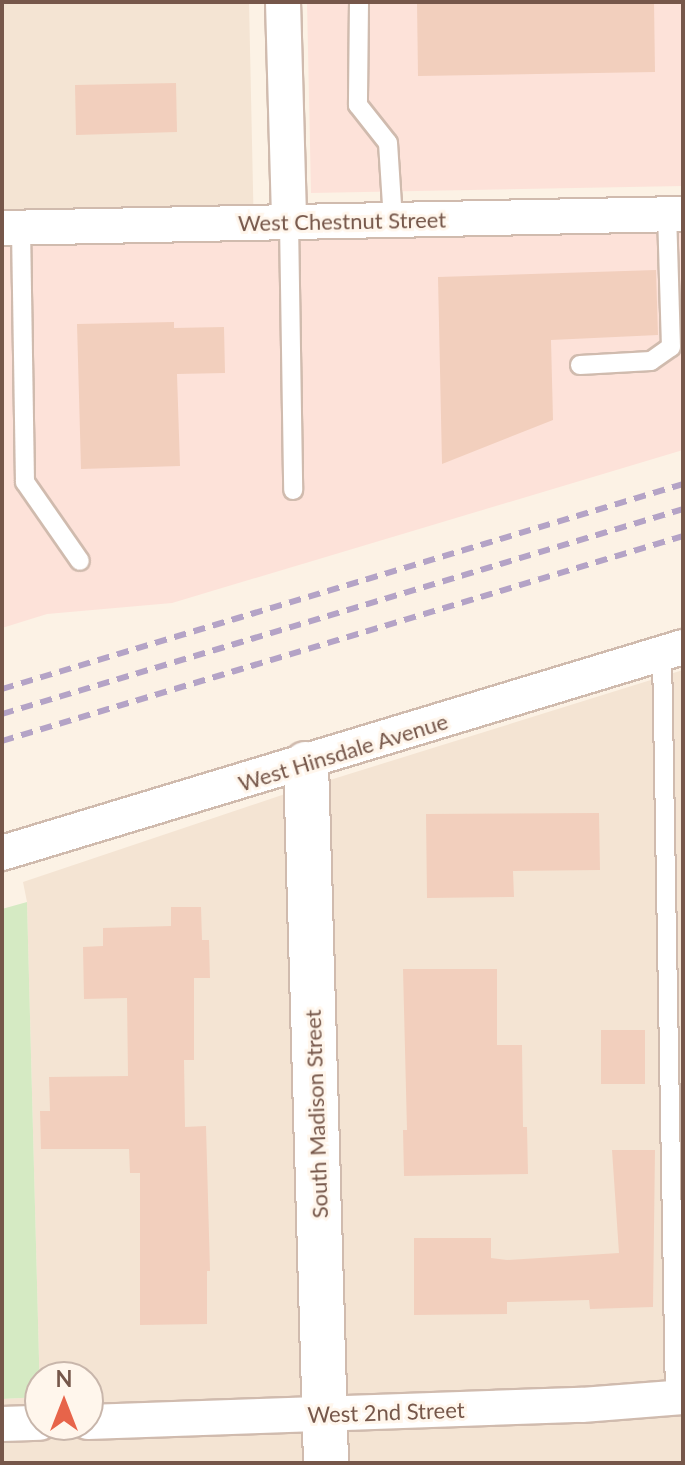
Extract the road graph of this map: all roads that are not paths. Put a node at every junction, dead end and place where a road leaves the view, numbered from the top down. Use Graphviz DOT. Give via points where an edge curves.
graph roads {
  1 [pos="283,2"];
  2 [pos="359,2"];
  3 [pos="675,214"];
  4 [pos="393,220"];
  5 [pos="289,222"];
  6 [pos="11,228"];
  7 [pos="580,365"];
  8 [pos="293,490"];
  9 [pos="80,561"];
  10 [pos="672,650"];
  11 [pos="306,764"];
  12 [pos="2,853"];
  13 [pos="679,1398"];
  14 [pos="325,1415"];
  15 [pos="104,1422"];
  16 [pos="24,1423"];
  17 [pos="2,1424"];
  18 [pos="326,1463"];
  1 -- 5 [label="street"];
  2 -- 4 [label="lane" via="358,105 388,143"];
  3 -- 4 [label="street, West Chestnut Street"];
  3 -- 7 [label="lane" via="671,347 651,361"];
  4 -- 5 [label="street, West Chestnut Street"];
  5 -- 6 [label="street, West Chestnut Street"];
  5 -- 8 [label="lane"];
  6 -- 9 [label="lane" via="25,482"];
  10 -- 11 [label="street, West Hinsdale Avenue"];
  10 -- 13 [label="lane"];
  11 -- 12 [label="street, West Hinsdale Avenue"];
  11 -- 14 [label="street, South Madison Street"];
  13 -- 14 [label="street, West 2nd Street"];
  14 -- 15 [label="street, West 2nd Street"];
  14 -- 18 [label="street, South Madison Street"];
  16 -- 17 [label="street"];
}
